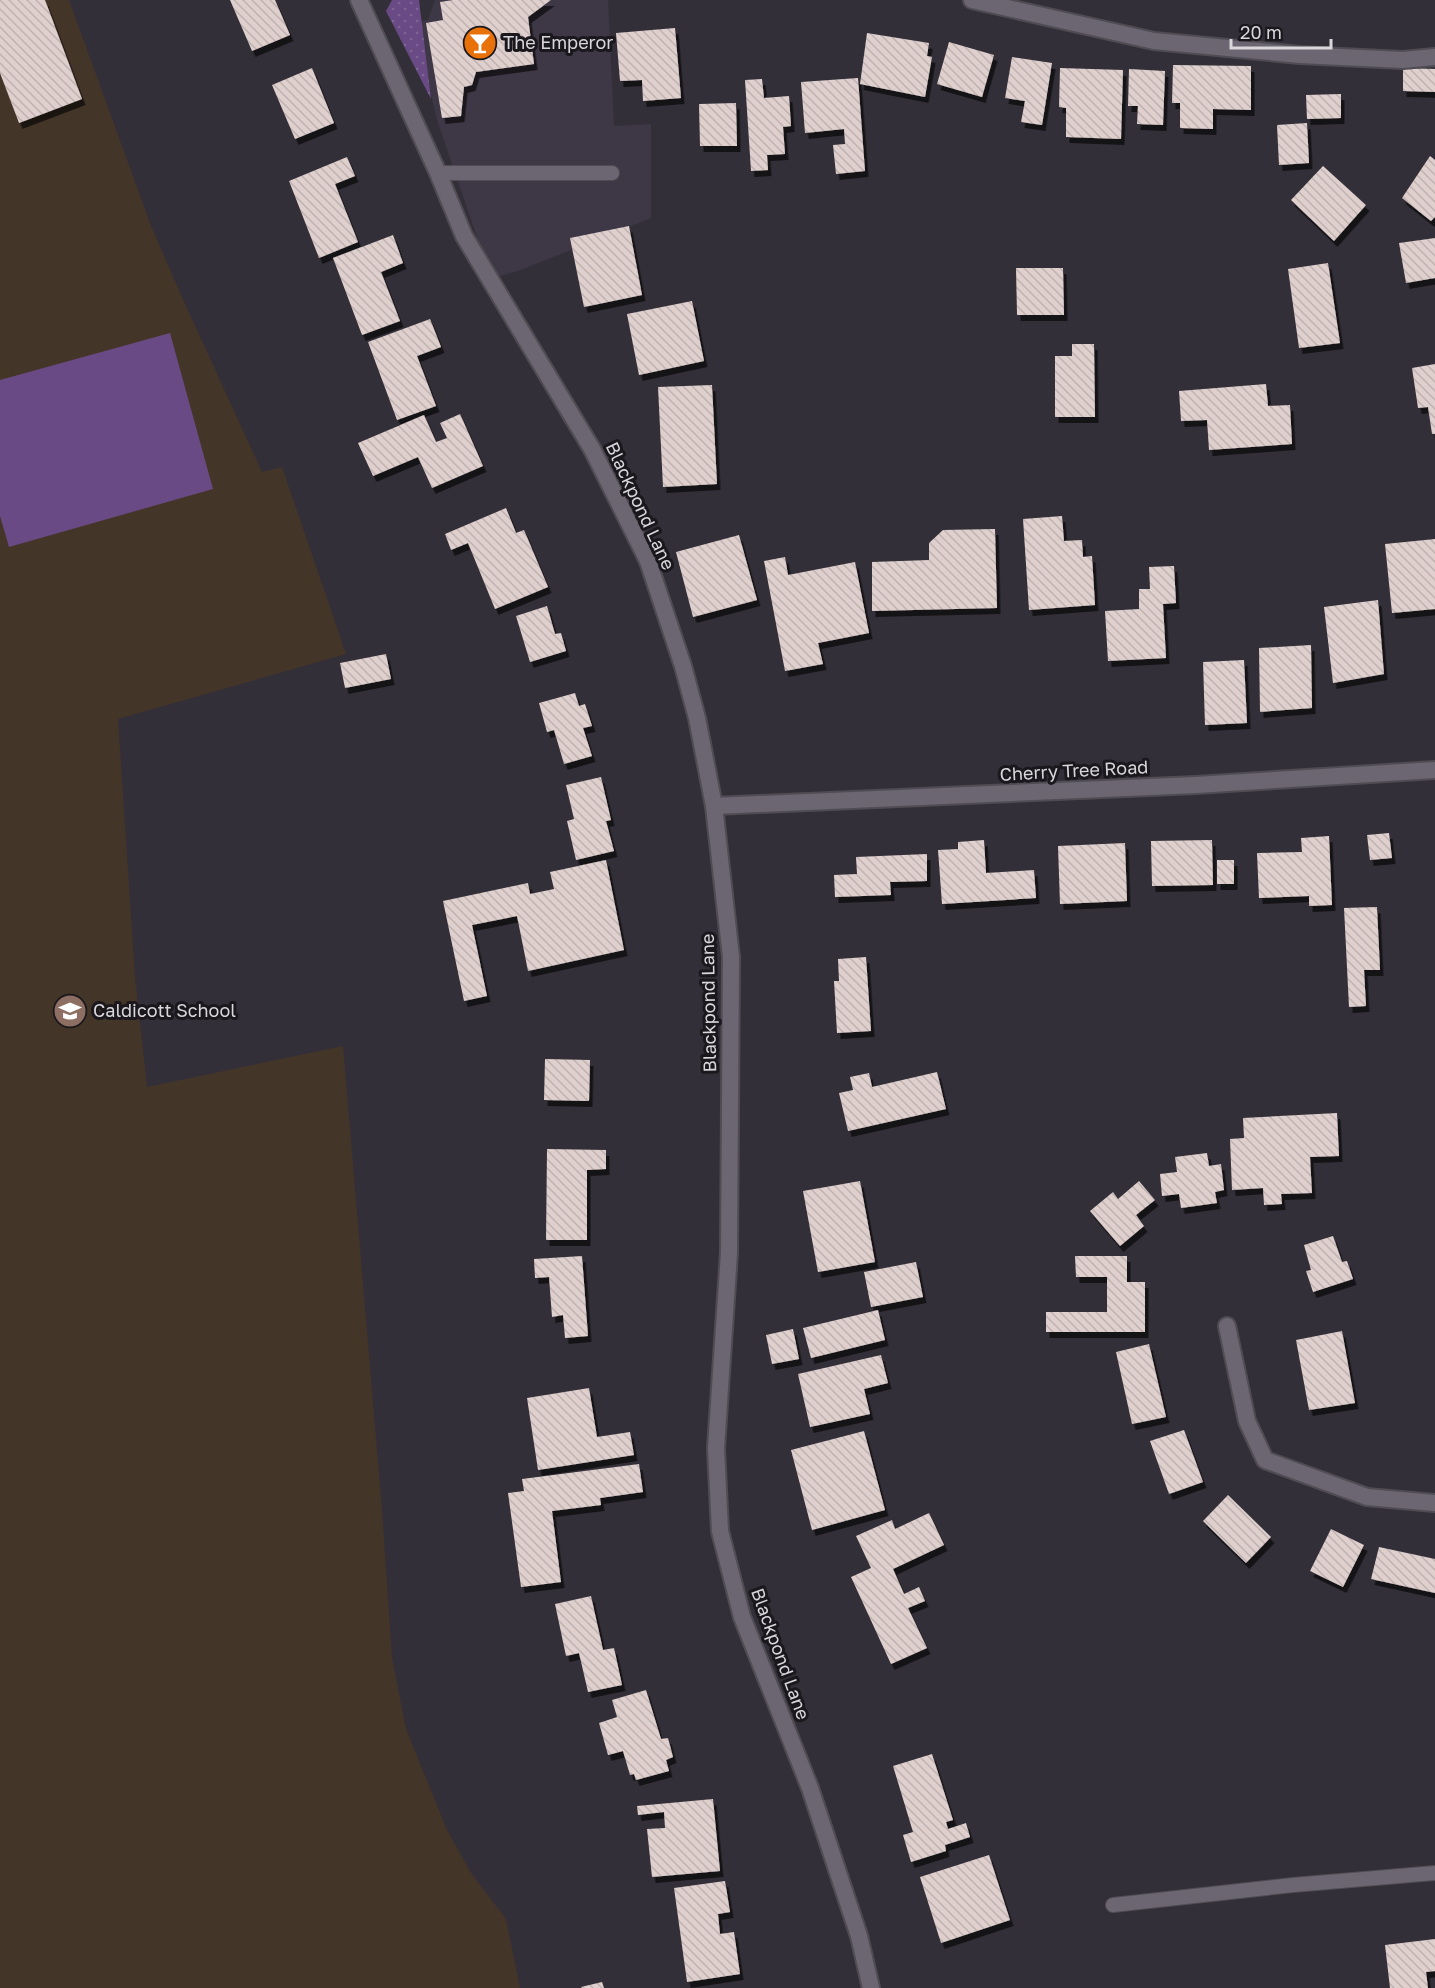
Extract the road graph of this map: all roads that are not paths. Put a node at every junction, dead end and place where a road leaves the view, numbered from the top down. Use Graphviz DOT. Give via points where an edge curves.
graph roads {
  1 [pos="359,0"];
  2 [pos="972,0"];
  3 [pos="1435,57"];
  4 [pos="438,173"];
  5 [pos="612,173"];
  6 [pos="1435,770"];
  7 [pos="714,806"];
  8 [pos="1227,1326"];
  9 [pos="1435,1503"];
  10 [pos="1435,1873"];
  11 [pos="1113,1905"];
  12 [pos="871,1988"];
  1 -- 4 [label="street, Blackpond Lane"];
  2 -- 3 [label="street" via="1154,41 1300,55 1403,60"];
  4 -- 5 [label="lane"];
  4 -- 7 [label="street, Blackpond Lane" via="464,236 592,449 648,561 683,666"];
  6 -- 7 [label="street, Cherry Tree Road" via="1196,785"];
  7 -- 12 [label="street, Blackpond Lane" via="731,957 729,1253 716,1448 720,1531 742,1617 810,1788 859,1936"];
  8 -- 9 [label="street" via="1247,1421 1265,1460 1367,1497"];
  10 -- 11 [label="lane"];
}
